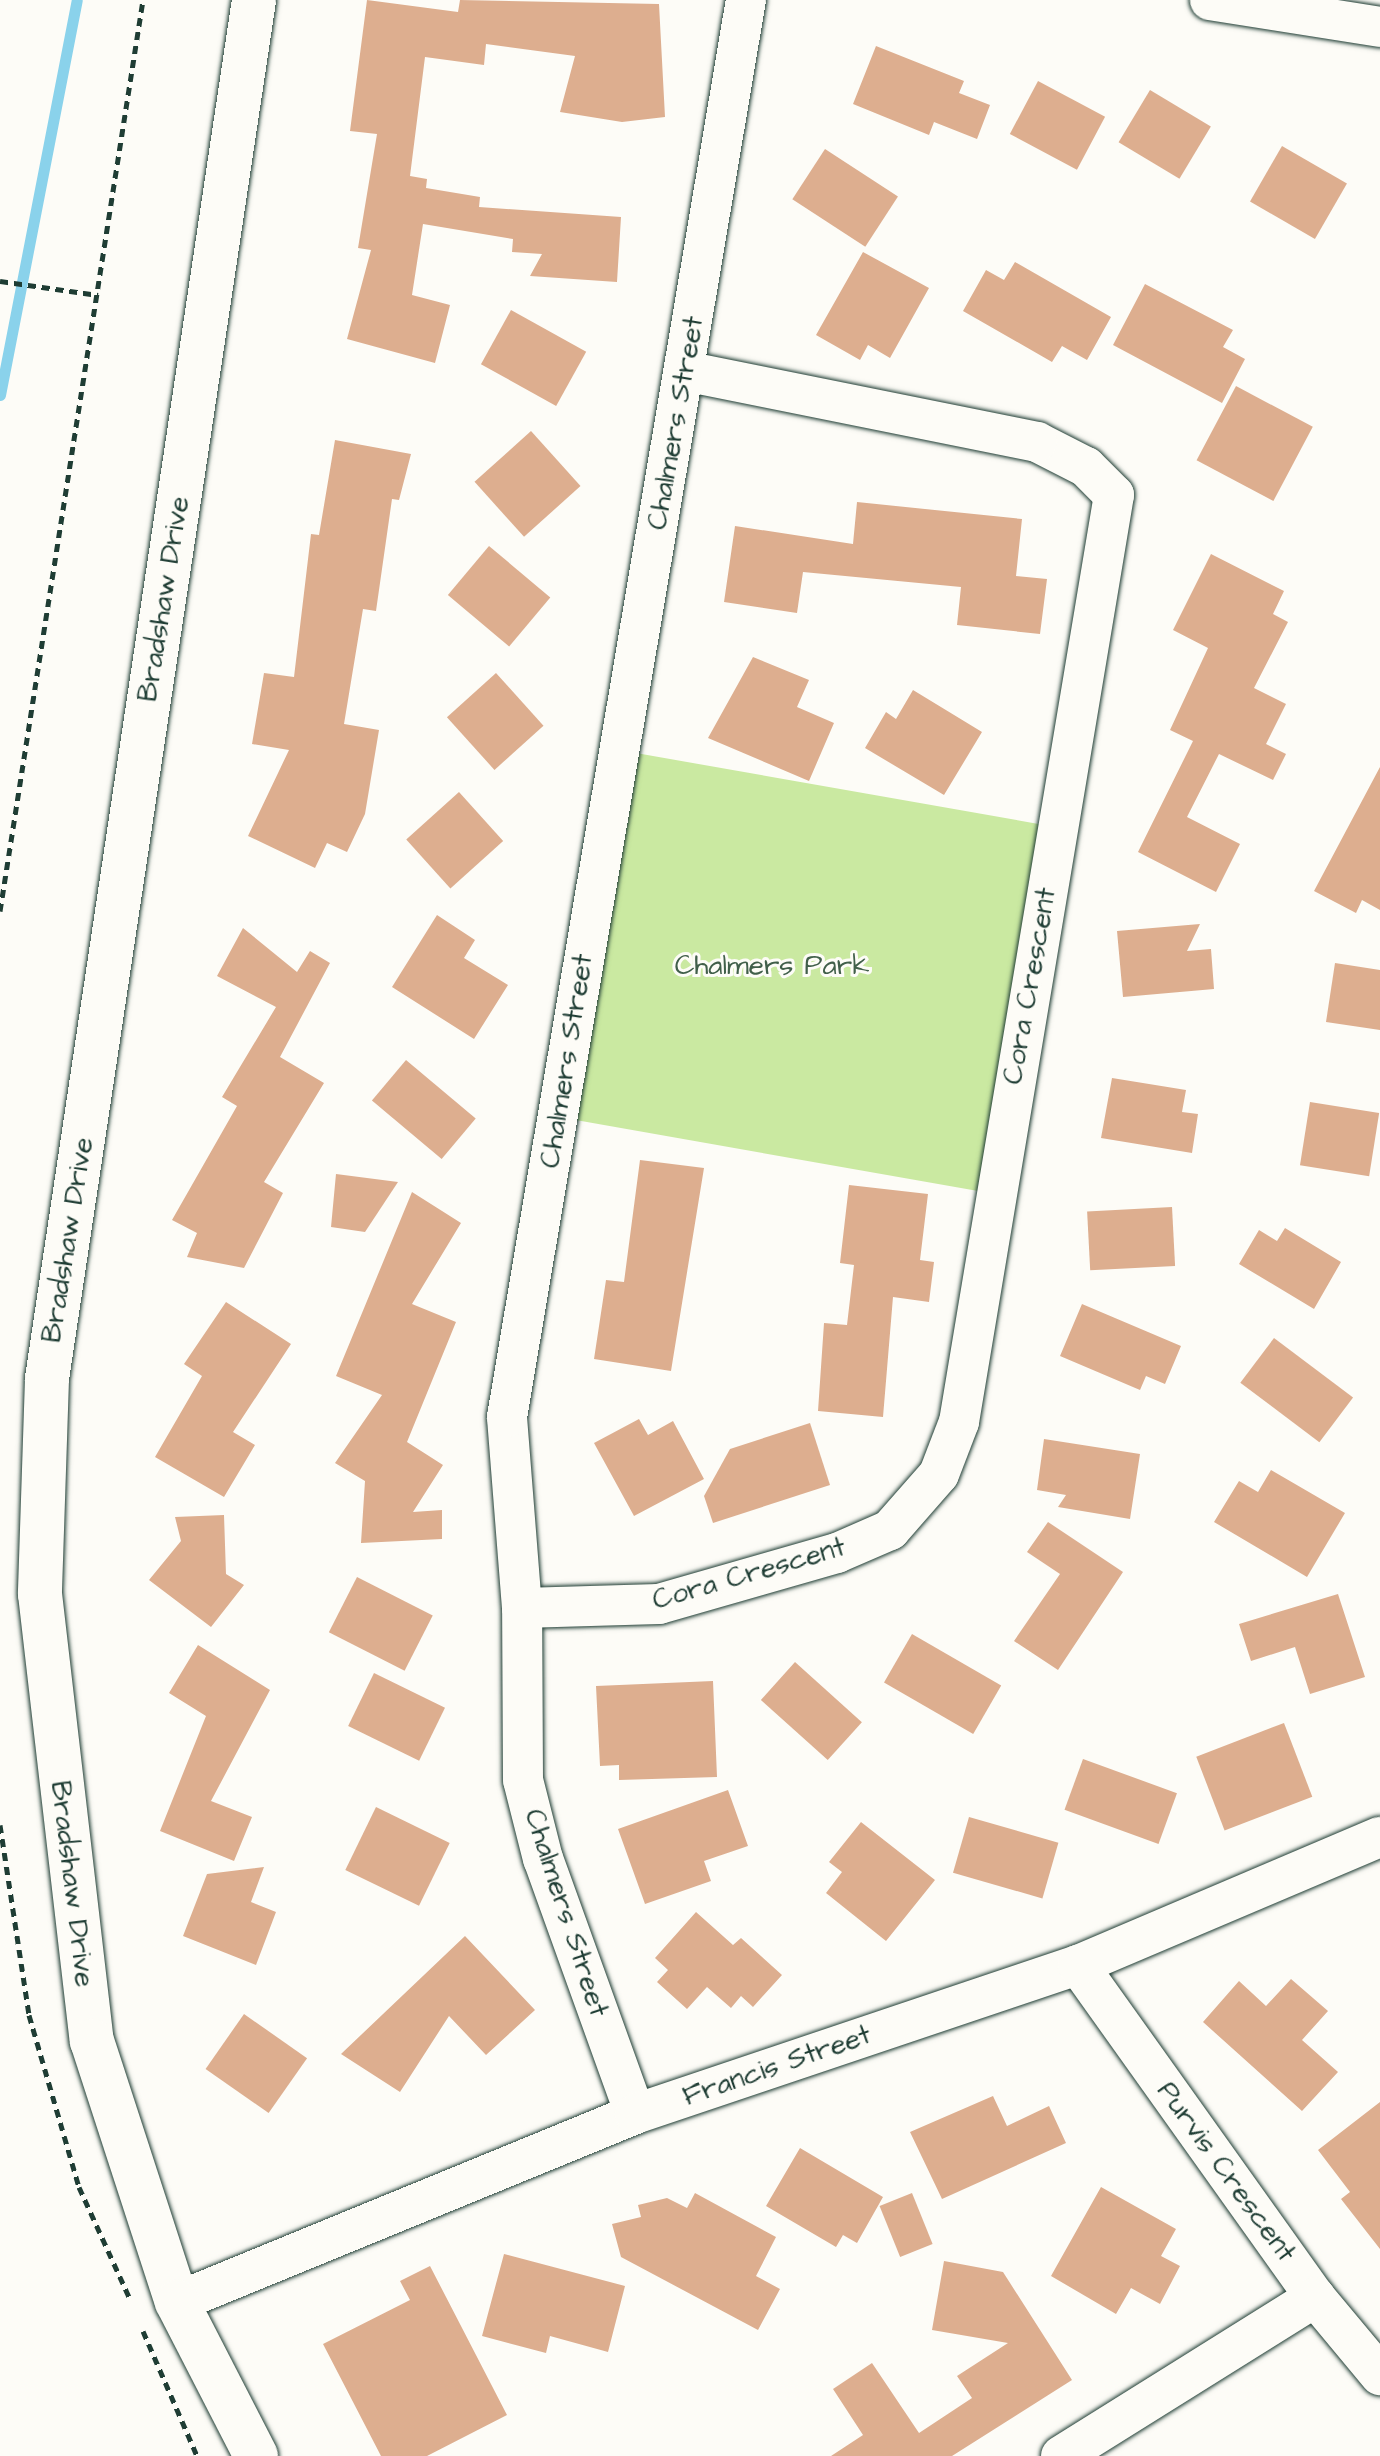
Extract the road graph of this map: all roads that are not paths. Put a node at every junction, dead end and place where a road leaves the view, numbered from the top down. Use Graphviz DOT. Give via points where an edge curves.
graph roads {
  1 [pos="254,0"];
  2 [pos="746,0"];
  3 [pos="1210,0"];
  4 [pos="1380,27"];
  5 [pos="686,371"];
  6 [pos="522,1608"];
  7 [pos="1380,1837"];
  8 [pos="1078,1965"];
  9 [pos="635,2114"];
  10 [pos="1315,2297"];
  11 [pos="177,2302"];
  12 [pos="1380,2375"];
  13 [pos="256,2456"];
  14 [pos="1061,2456"];
  1 -- 11 [label="street, Bradshaw Drive" via="47,1379 40,1579 92,2041"];
  2 -- 5 [label="street, Chalmers Street"];
  3 -- 4 [label="street"];
  5 -- 6 [label="street, Chalmers Street" via="507,1417"];
  5 -- 6 [label="street, Cora Crescent" via="1037,442 1086,467 1114,495 959,1422 939,1474 890,1530 837,1553 659,1604"];
  6 -- 9 [label="street, Chalmers Street" via="523,1780 543,1859"];
  7 -- 8 [label="street, Francis Street"];
  8 -- 9 [label="street, Francis Street"];
  8 -- 10 [label="street, Purvis Crescent"];
  9 -- 11 [label="street, Francis Street"];
  10 -- 12 [label="street, Purvis Crescent"];
  10 -- 14 [label="street"];
  11 -- 13 [label="street, Bradshaw Drive"];
}
